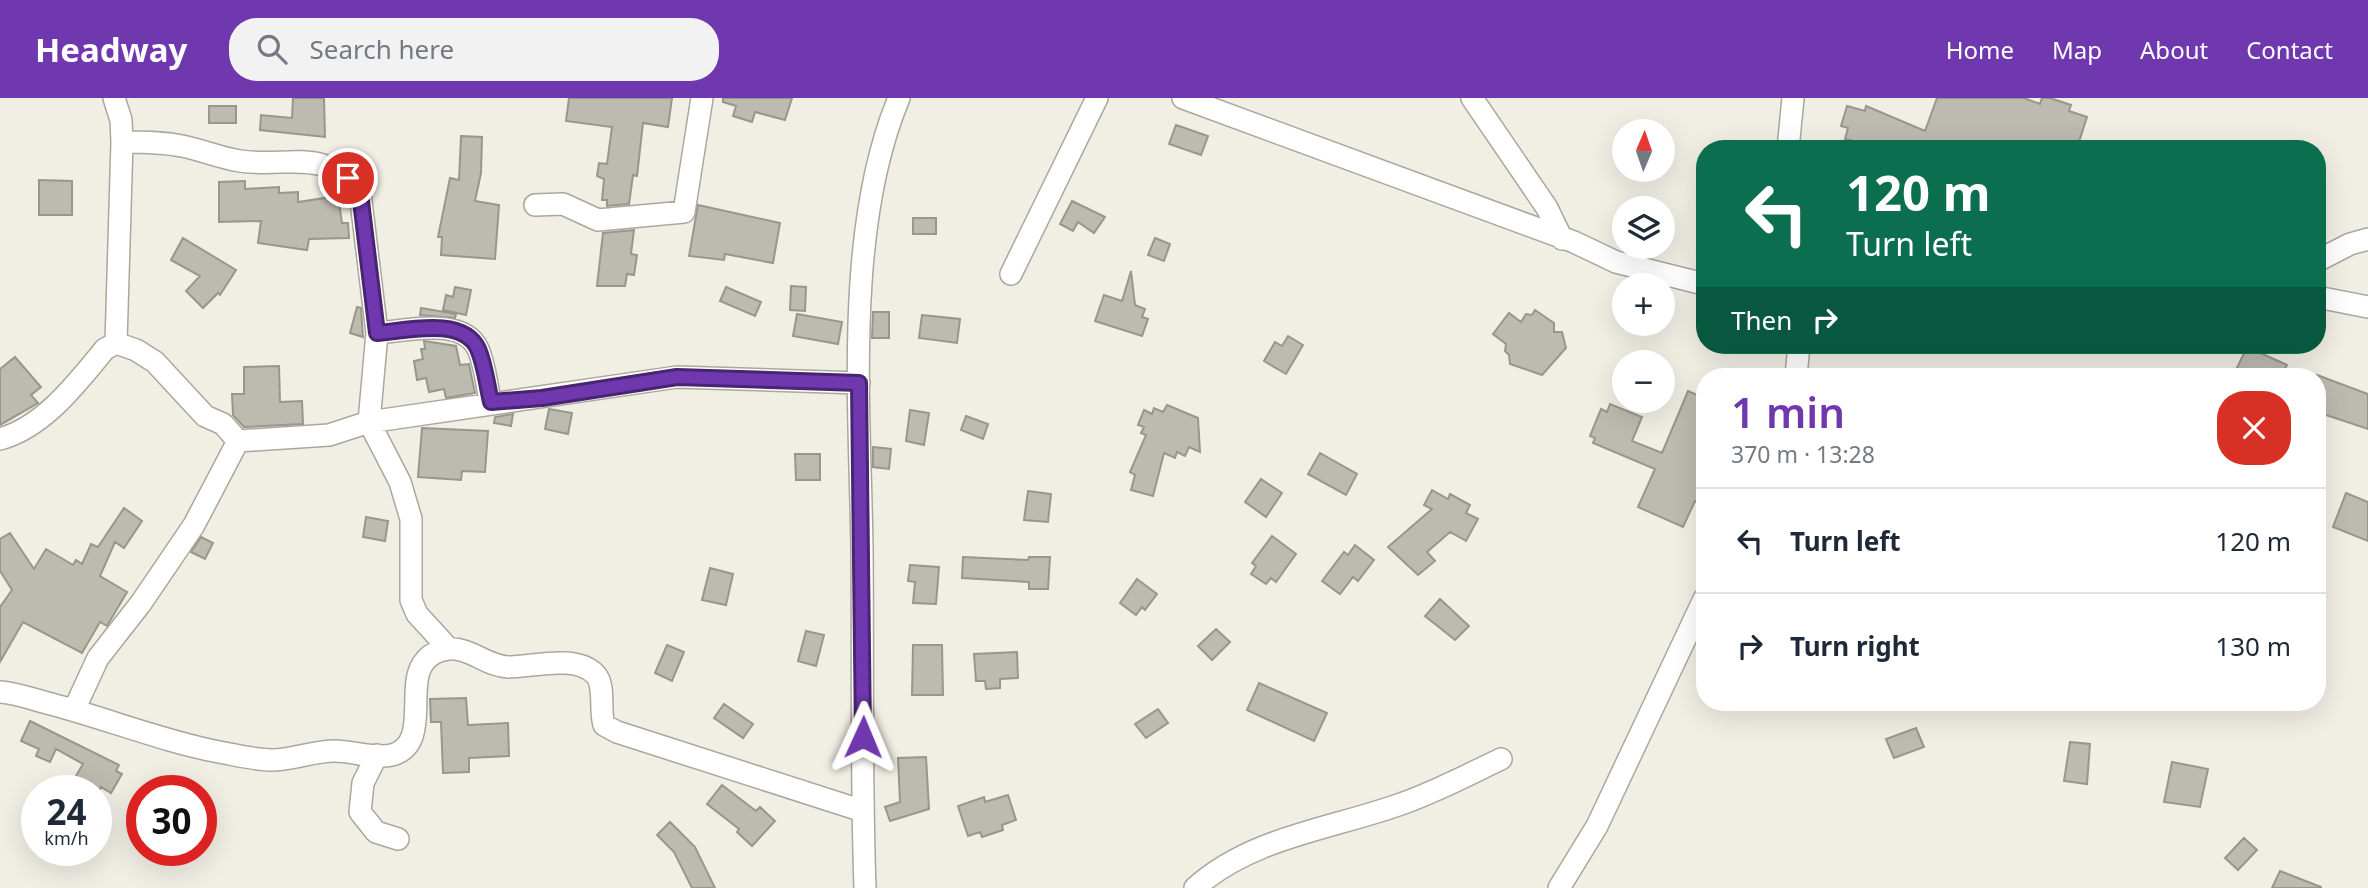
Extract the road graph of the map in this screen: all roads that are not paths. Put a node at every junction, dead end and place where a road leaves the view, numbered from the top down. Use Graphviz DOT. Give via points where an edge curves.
graph roads {
  1 [pos="114,98"];
  2 [pos="702,98"];
  3 [pos="899,98"];
  4 [pos="1097,98"];
  5 [pos="1183,98"];
  6 [pos="1472,98"];
  7 [pos="1793,98"];
  8 [pos="1789,140"];
  9 [pos="122,142"];
  10 [pos="535,205"];
  11 [pos="1562,239"];
  12 [pos="2368,239"];
  13 [pos="2326,256"];
  14 [pos="1011,274"];
  15 [pos="1696,282"];
  16 [pos="2326,299"];
  17 [pos="2368,307"];
  18 [pos="377,333"];
  19 [pos="116,343"];
  20 [pos="859,383"];
  21 [pos="491,402"];
  22 [pos="369,422"];
  23 [pos="0,439"];
  24 [pos="238,441"];
  25 [pos="1696,616"];
  26 [pos="449,649"];
  27 [pos="0,692"];
  28 [pos="74,710"];
  29 [pos="377,755"];
  30 [pos="1501,758"];
  31 [pos="863,811"];
  32 [pos="398,839"];
  33 [pos="866,888"];
  34 [pos="1195,888"];
  35 [pos="1559,888"];
  1 -- 9 [label="street"];
  2 -- 10 [label="street" via="684,212 598,220 563,204"];
  3 -- 20 [label="street" via="873,194 860,305"];
  4 -- 14 [label="street"];
  5 -- 11 [label="street"];
  6 -- 11 [label="street" via="1547,208"];
  7 -- 8 [label="street"];
  9 -- 18 [label="street" via="185,147 244,162 310,161 348,178 360,193"];
  9 -- 19 [label="street"];
  11 -- 15 [label="street" via="1616,262"];
  12 -- 13 [label="street"];
  16 -- 17 [label="street"];
  18 -- 21 [label="street" via="429,328 464,333 477,347"];
  18 -- 22 [label="street"];
  19 -- 23 [label="street" via="105,349 44,416"];
  19 -- 24 [label="street" via="155,362 205,416 223,424"];
  20 -- 21 [label="street" via="677,377"];
  20 -- 31 [label="street"];
  21 -- 22 [label="street"];
  22 -- 24 [label="street" via="329,435"];
  22 -- 26 [label="street" via="400,482 411,519 411,600 417,614"];
  24 -- 28 [label="street" via="194,525 98,658"];
  25 -- 35 [label="street" via="1597,826"];
  26 -- 29 [label="street" via="435,652 416,676 411,738 401,751"];
  26 -- 31 [label="street" via="471,652 503,667 579,665 594,672 600,681 604,725 617,732"];
  27 -- 28 [label="street"];
  28 -- 29 [label="street" via="253,758 272,760 336,751"];
  29 -- 32 [label="street" via="363,783 360,811 376,832"];
  30 -- 34 [label="street" via="1420,797 1277,842 1238,859"];
  31 -- 33 [label="street"];
}
